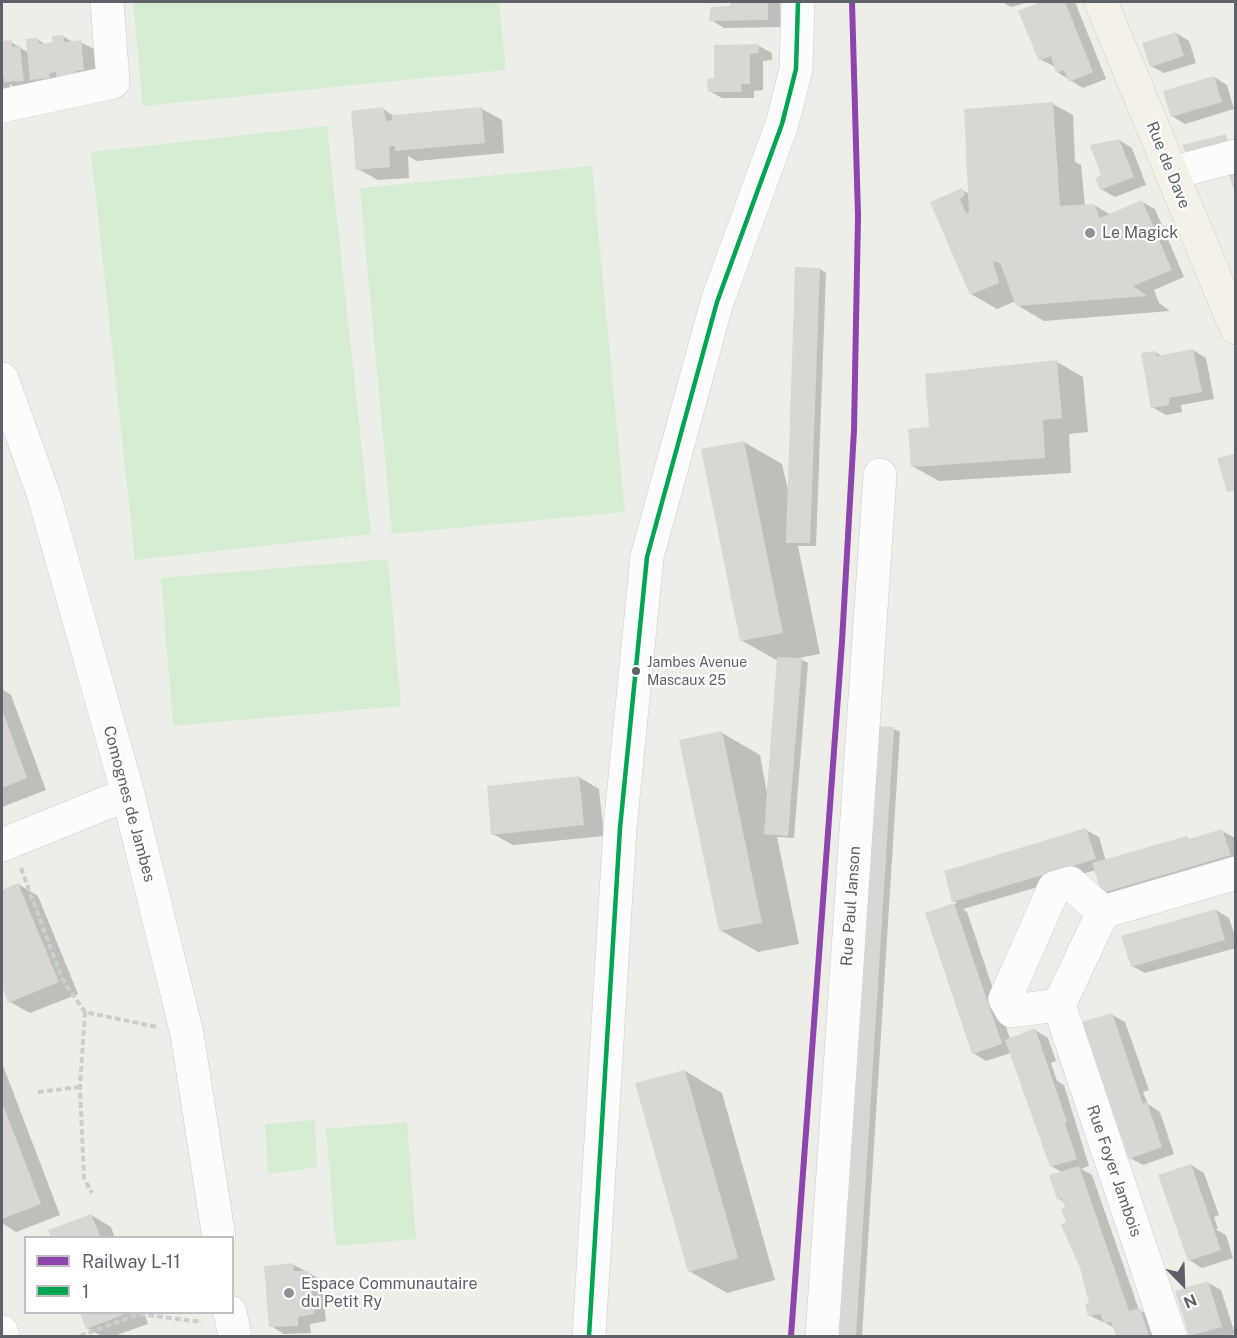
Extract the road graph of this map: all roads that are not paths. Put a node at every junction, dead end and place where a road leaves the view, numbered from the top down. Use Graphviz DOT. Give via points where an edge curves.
graph roads {
  1 [pos="107,2"];
  2 [pos="798,2"];
  3 [pos="1101,2"];
  4 [pos="2,106"];
  5 [pos="1236,156"];
  6 [pos="1172,173"];
  7 [pos="1236,328"];
  8 [pos="2,379"];
  9 [pos="880,475"];
  10 [pos="128,794"];
  11 [pos="6,843"];
  12 [pos="1236,873"];
  13 [pos="1103,912"];
  14 [pos="1059,1005"];
  15 [pos="219,1236"];
  16 [pos="2,1332"];
  17 [pos="3,1336"];
  18 [pos="589,1336"];
  19 [pos="822,1336"];
  20 [pos="1170,1336"];
  1 -- 4 [label="street" via="113,82"];
  2 -- 18 [label="street" via="796,69 785,113 717,302 647,558 620,828"];
  3 -- 6 [label="main road, Rue de Dave"];
  5 -- 6 [label="street"];
  6 -- 7 [label="main road, Rue de Dave"];
  8 -- 10 [label="street, Comognes de Jambes" via="44,496"];
  9 -- 19 [label="street, Rue Paul Janson"];
  10 -- 11 [label="street"];
  10 -- 15 [label="street, Comognes de Jambes" via="187,1034"];
  12 -- 13 [label="street"];
  13 -- 14 [label="street"];
  13 -- 14 [label="street" via="1071,883 1054,888 1005,999 1012,1011"];
  14 -- 20 [label="street, Rue Foyer Jambois"];
  16 -- 17 [label="street"];
}
